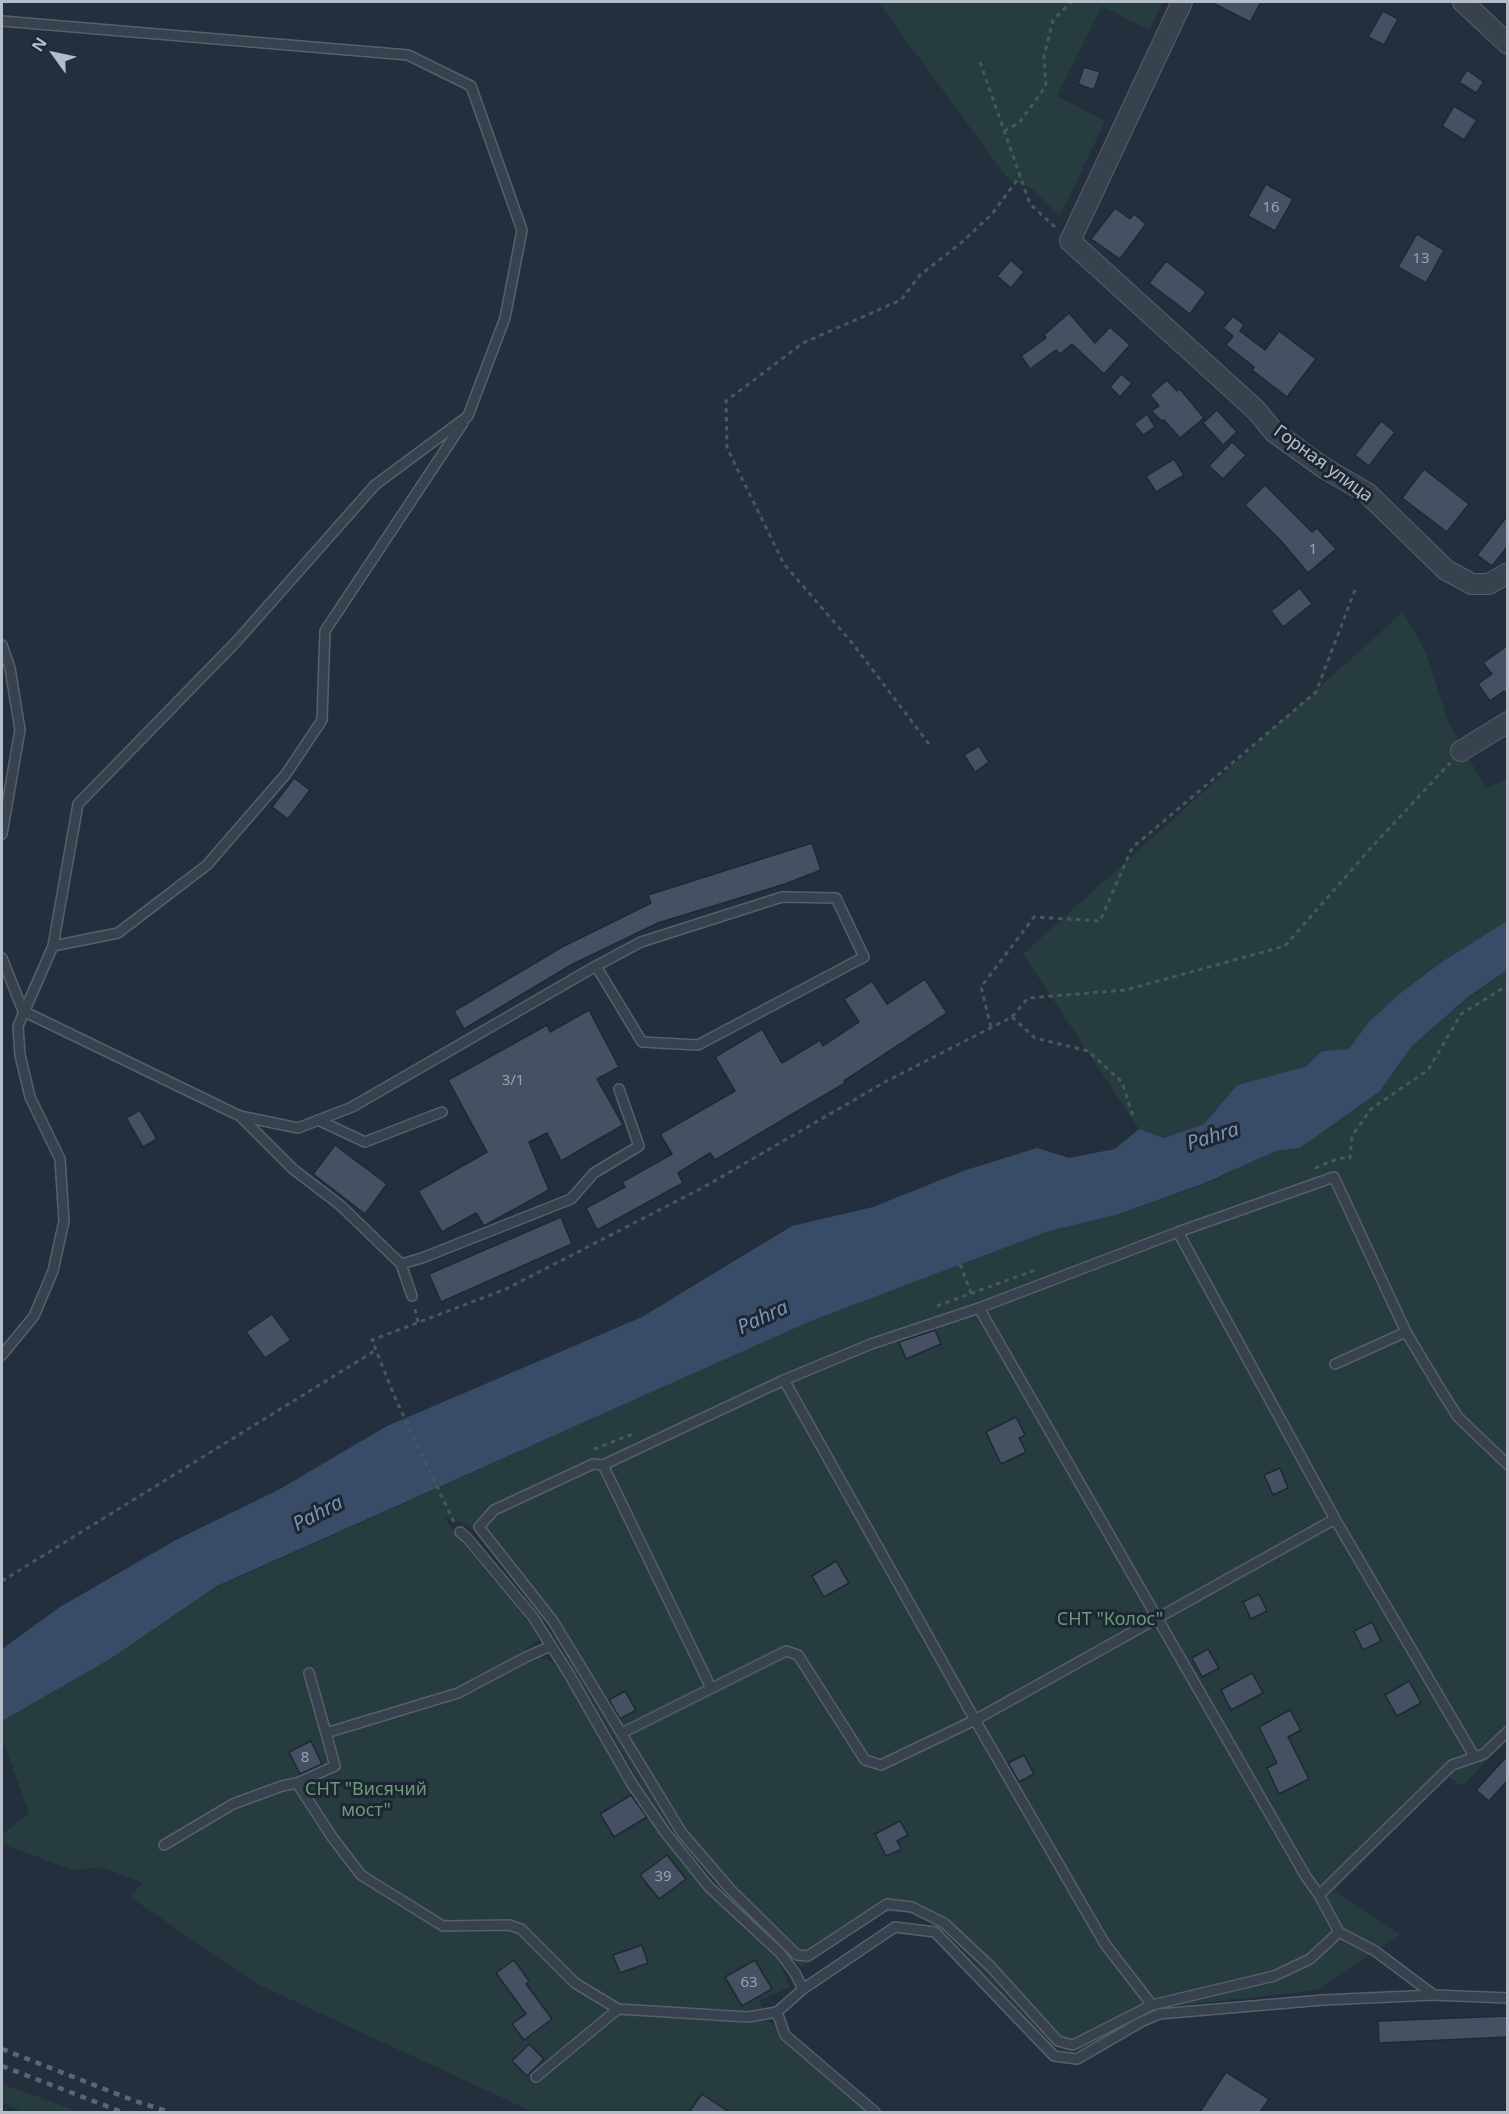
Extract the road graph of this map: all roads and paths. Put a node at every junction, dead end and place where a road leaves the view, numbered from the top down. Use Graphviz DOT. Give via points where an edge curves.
graph roads {
  1 [pos="1071,2"];
  2 [pos="1182,2"];
  3 [pos="1463,2"];
  4 [pos="2,21"];
  5 [pos="1508,44"];
  6 [pos="980,62"];
  7 [pos="1004,131"];
  8 [pos="1020,176"];
  9 [pos="1070,241"];
  10 [pos="468,416"];
  11 [pos="1508,573"];
  12 [pos="1355,590"];
  13 [pos="2,645"];
  14 [pos="1508,722"];
  15 [pos="929,744"];
  16 [pos="1461,751"];
  17 [pos="2,834"];
  18 [pos="53,946"];
  19 [pos="2,958"];
  20 [pos="596,966"];
  21 [pos="1508,985"];
  22 [pos="23,1011"];
  23 [pos="1012,1017"];
  24 [pos="991,1027"];
  25 [pos="619,1089"];
  26 [pos="442,1112"];
  27 [pos="240,1116"];
  28 [pos="1134,1116"];
  29 [pos="318,1120"];
  30 [pos="1350,1158"];
  31 [pos="1178,1232"];
  32 [pos="401,1264"];
  33 [pos="960,1264"];
  34 [pos="970,1293"];
  35 [pos="412,1296"];
  36 [pos="979,1308"];
  37 [pos="1406,1332"];
  38 [pos="376,1350"];
  39 [pos="2,1355"];
  40 [pos="1335,1364"];
  41 [pos="784,1380"];
  42 [pos="603,1465"];
  43 [pos="1508,1465"];
  44 [pos="451,1516"];
  45 [pos="1335,1519"];
  46 [pos="460,1532"];
  47 [pos="2,1581"];
  48 [pos="1159,1619"];
  49 [pos="551,1646"];
  50 [pos="309,1673"];
  51 [pos="711,1688"];
  52 [pos="975,1720"];
  53 [pos="1508,1731"];
  54 [pos="326,1733"];
  55 [pos="622,1733"];
  56 [pos="1474,1756"];
  57 [pos="297,1783"];
  58 [pos="164,1845"];
  59 [pos="1319,1895"];
  60 [pos="1340,1932"];
  61 [pos="802,1989"];
  62 [pos="1434,1995"];
  63 [pos="1508,1998"];
  64 [pos="1152,2005"];
  65 [pos="618,2009"];
  66 [pos="777,2012"];
  67 [pos="536,2077"];
  68 [pos="875,2112"];
  1 -- 7 [label="path" via="1053,20 1044,56 1046,86 1018,123"];
  2 -- 9 [label="street"];
  3 -- 5 [label="street"];
  4 -- 10 [label="lane" via="408,55 471,86 522,230 505,318"];
  6 -- 7 [label="path"];
  7 -- 8 [label="path"];
  8 -- 9 [label="path" via="1030,204"];
  8 -- 15 [label="path" via="992,214 920,275 901,300 803,343 726,401 727,448 784,564 853,644"];
  9 -- 11 [label="street, Горная улица" via="1256,410 1274,432 1367,493 1446,570 1472,584 1489,584"];
  10 -- 18 [label="lane" via="375,485 236,642 78,804"];
  10 -- 18 [label="lane" via="325,631 322,720 286,774 207,865 118,933"];
  12 -- 24 [label="path" via="1316,692 1132,848 1100,921 1034,917 981,987"];
  13 -- 17 [label="lane" via="10,668 20,730"];
  14 -- 16 [label="street"];
  16 -- 23 [label="path" via="1285,946 1126,990 1028,998"];
  18 -- 22 [label="lane"];
  19 -- 22 [label="lane"];
  20 -- 20 [label="lane" via="641,942 782,897 836,898 864,957 698,1045 642,1042"];
  20 -- 29 [label="lane" via="352,1107"];
  21 -- 30 [label="path" via="1461,1014 1428,1070 1371,1109 1352,1136"];
  22 -- 27 [label="lane"];
  22 -- 39 [label="lane" via="18,1026 20,1055 30,1097 60,1159 64,1221 53,1271 34,1316"];
  23 -- 24 [label="path"];
  23 -- 28 [label="path" via="1035,1038 1088,1052 1122,1082"];
  24 -- 38 [label="path" via="885,1082 704,1187 506,1289 372,1340"];
  25 -- 32 [label="lane" via="639,1146 594,1173 571,1199"];
  26 -- 29 [label="lane" via="365,1142"];
  27 -- 29 [label="lane" via="298,1128"];
  27 -- 32 [label="lane" via="292,1169 339,1205"];
  31 -- 36 [label="lane"];
  31 -- 37 [label="lane" via="1334,1178"];
  31 -- 45 [label="lane"];
  32 -- 35 [label="lane"];
  33 -- 34 [label="path"];
  36 -- 41 [label="lane" via="871,1344"];
  36 -- 48 [label="lane"];
  37 -- 40 [label="lane"];
  37 -- 43 [label="lane" via="1458,1417"];
  38 -- 44 [label="path"];
  38 -- 47 [label="path"];
  41 -- 42 [label="lane"];
  41 -- 52 [label="lane"];
  42 -- 51 [label="lane"];
  42 -- 55 [label="lane" via="593,1464 494,1510 479,1527 553,1621"];
  45 -- 48 [label="lane"];
  45 -- 56 [label="lane"];
  46 -- 49 [label="lane" via="533,1617"];
  48 -- 52 [label="lane"];
  48 -- 59 [label="lane"];
  49 -- 54 [label="lane" via="458,1693"];
  49 -- 61 [label="lane" via="632,1784 665,1832 709,1887 780,1953"];
  50 -- 54 [label="lane"];
  51 -- 52 [label="lane" via="786,1651 798,1655 866,1760 880,1765"];
  51 -- 55 [label="lane"];
  52 -- 64 [label="lane" via="1105,1944"];
  53 -- 56 [label="lane" via="1484,1754"];
  54 -- 57 [label="lane" via="334,1766"];
  55 -- 64 [label="lane" via="682,1833 730,1889 797,1955 808,1956 887,1904 912,1907 944,1923 991,1967 1058,2041 1073,2044"];
  56 -- 59 [label="lane" via="1452,1765"];
  57 -- 58 [label="lane" via="232,1804"];
  57 -- 65 [label="lane" via="361,1875 443,1926 509,1925 521,1929 575,1983"];
  59 -- 60 [label="lane"];
  60 -- 62 [label="lane" via="1375,1951"];
  60 -- 64 [label="lane" via="1310,1959 1274,1976"];
  61 -- 62 [label="lane" via="895,1927 935,1932 1054,2056 1077,2059 1159,2014"];
  61 -- 66 [label="lane"];
  62 -- 63 [label="lane"];
  65 -- 66 [label="lane" via="748,2018"];
  65 -- 67 [label="lane"];
  66 -- 68 [label="lane" via="785,2035"];
}
